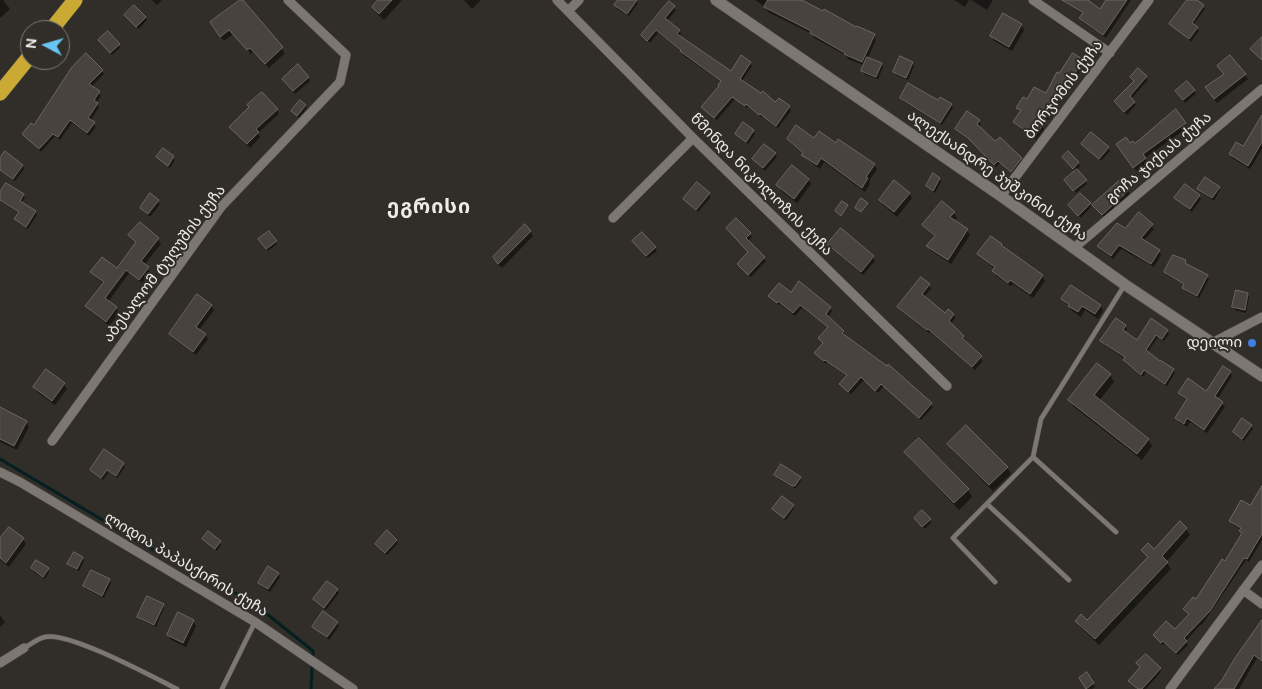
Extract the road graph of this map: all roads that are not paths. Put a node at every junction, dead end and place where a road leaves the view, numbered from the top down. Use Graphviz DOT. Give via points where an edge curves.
graph roads {
  1 [pos="75,0"];
  2 [pos="288,0"];
  3 [pos="557,0"];
  4 [pos="579,0"];
  5 [pos="716,0"];
  6 [pos="1033,0"];
  7 [pos="1149,0"];
  8 [pos="568,11"];
  9 [pos="59,20"];
  10 [pos="1110,53"];
  11 [pos="20,68"];
  12 [pos="1262,89"];
  13 [pos="0,93"];
  14 [pos="693,138"];
  15 [pos="1001,196"];
  16 [pos="613,218"];
  17 [pos="1074,248"];
  18 [pos="1124,284"];
  19 [pos="1262,317"];
  20 [pos="1212,343"];
  21 [pos="1262,376"];
  22 [pos="947,386"];
  23 [pos="52,440"];
  24 [pos="1033,458"];
  25 [pos="0,472"];
  26 [pos="987,504"];
  27 [pos="1116,532"];
  28 [pos="1262,565"];
  29 [pos="1069,580"];
  30 [pos="994,582"];
  31 [pos="1243,590"];
  32 [pos="1262,604"];
  33 [pos="254,622"];
  34 [pos="24,648"];
  35 [pos="0,663"];
  36 [pos="177,689"];
  37 [pos="222,689"];
  38 [pos="353,689"];
  39 [pos="1170,689"];
  1 -- 9 [label="highway"];
  2 -- 23 [label="street, აბესალომ ტუღუშის ქუჩა" via="346,55 340,82 221,207"];
  3 -- 8 [label="street, წმინდა ნიკოლოზის ქუჩა"];
  4 -- 8 [label="street"];
  5 -- 15 [label="street, ალექსანდრე პუშკინის ქუჩა"];
  6 -- 10 [label="street"];
  7 -- 10 [label="street, ბორჯომის ქუჩა"];
  8 -- 14 [label="street, წმინდა ნიკოლოზის ქუჩა"];
  10 -- 15 [label="street, ბორჯომის ქუჩა"];
  11 -- 13 [label="highway"];
  12 -- 17 [label="street, გოჩა ჯიქიას ქუჩა"];
  14 -- 16 [label="street"];
  14 -- 22 [label="street, წმინდა ნიკოლოზის ქუჩა"];
  15 -- 17 [label="street, ალექსანდრე პუშკინის ქუჩა"];
  17 -- 18 [label="street, ალექსანდრე პუშკინის ქუჩა"];
  18 -- 20 [label="street, ალექსანდრე პუშკინის ქუჩა"];
  18 -- 24 [label="lane" via="1041,419"];
  19 -- 20 [label="street"];
  20 -- 21 [label="street, ალექსანდრე პუშკინის ქუჩა"];
  24 -- 26 [label="lane"];
  24 -- 27 [label="lane"];
  25 -- 33 [label="street, ლიდია პაპასქირის ქუჩა"];
  26 -- 29 [label="lane"];
  26 -- 30 [label="lane" via="953,538"];
  28 -- 31 [label="street"];
  31 -- 32 [label="street"];
  31 -- 39 [label="street"];
  33 -- 37 [label="lane"];
  33 -- 38 [label="street, ლიდია პაპასქირის ქუჩა"];
  34 -- 35 [label="street"];
  34 -- 36 [label="lane" via="45,637 65,638 126,662"];
}
